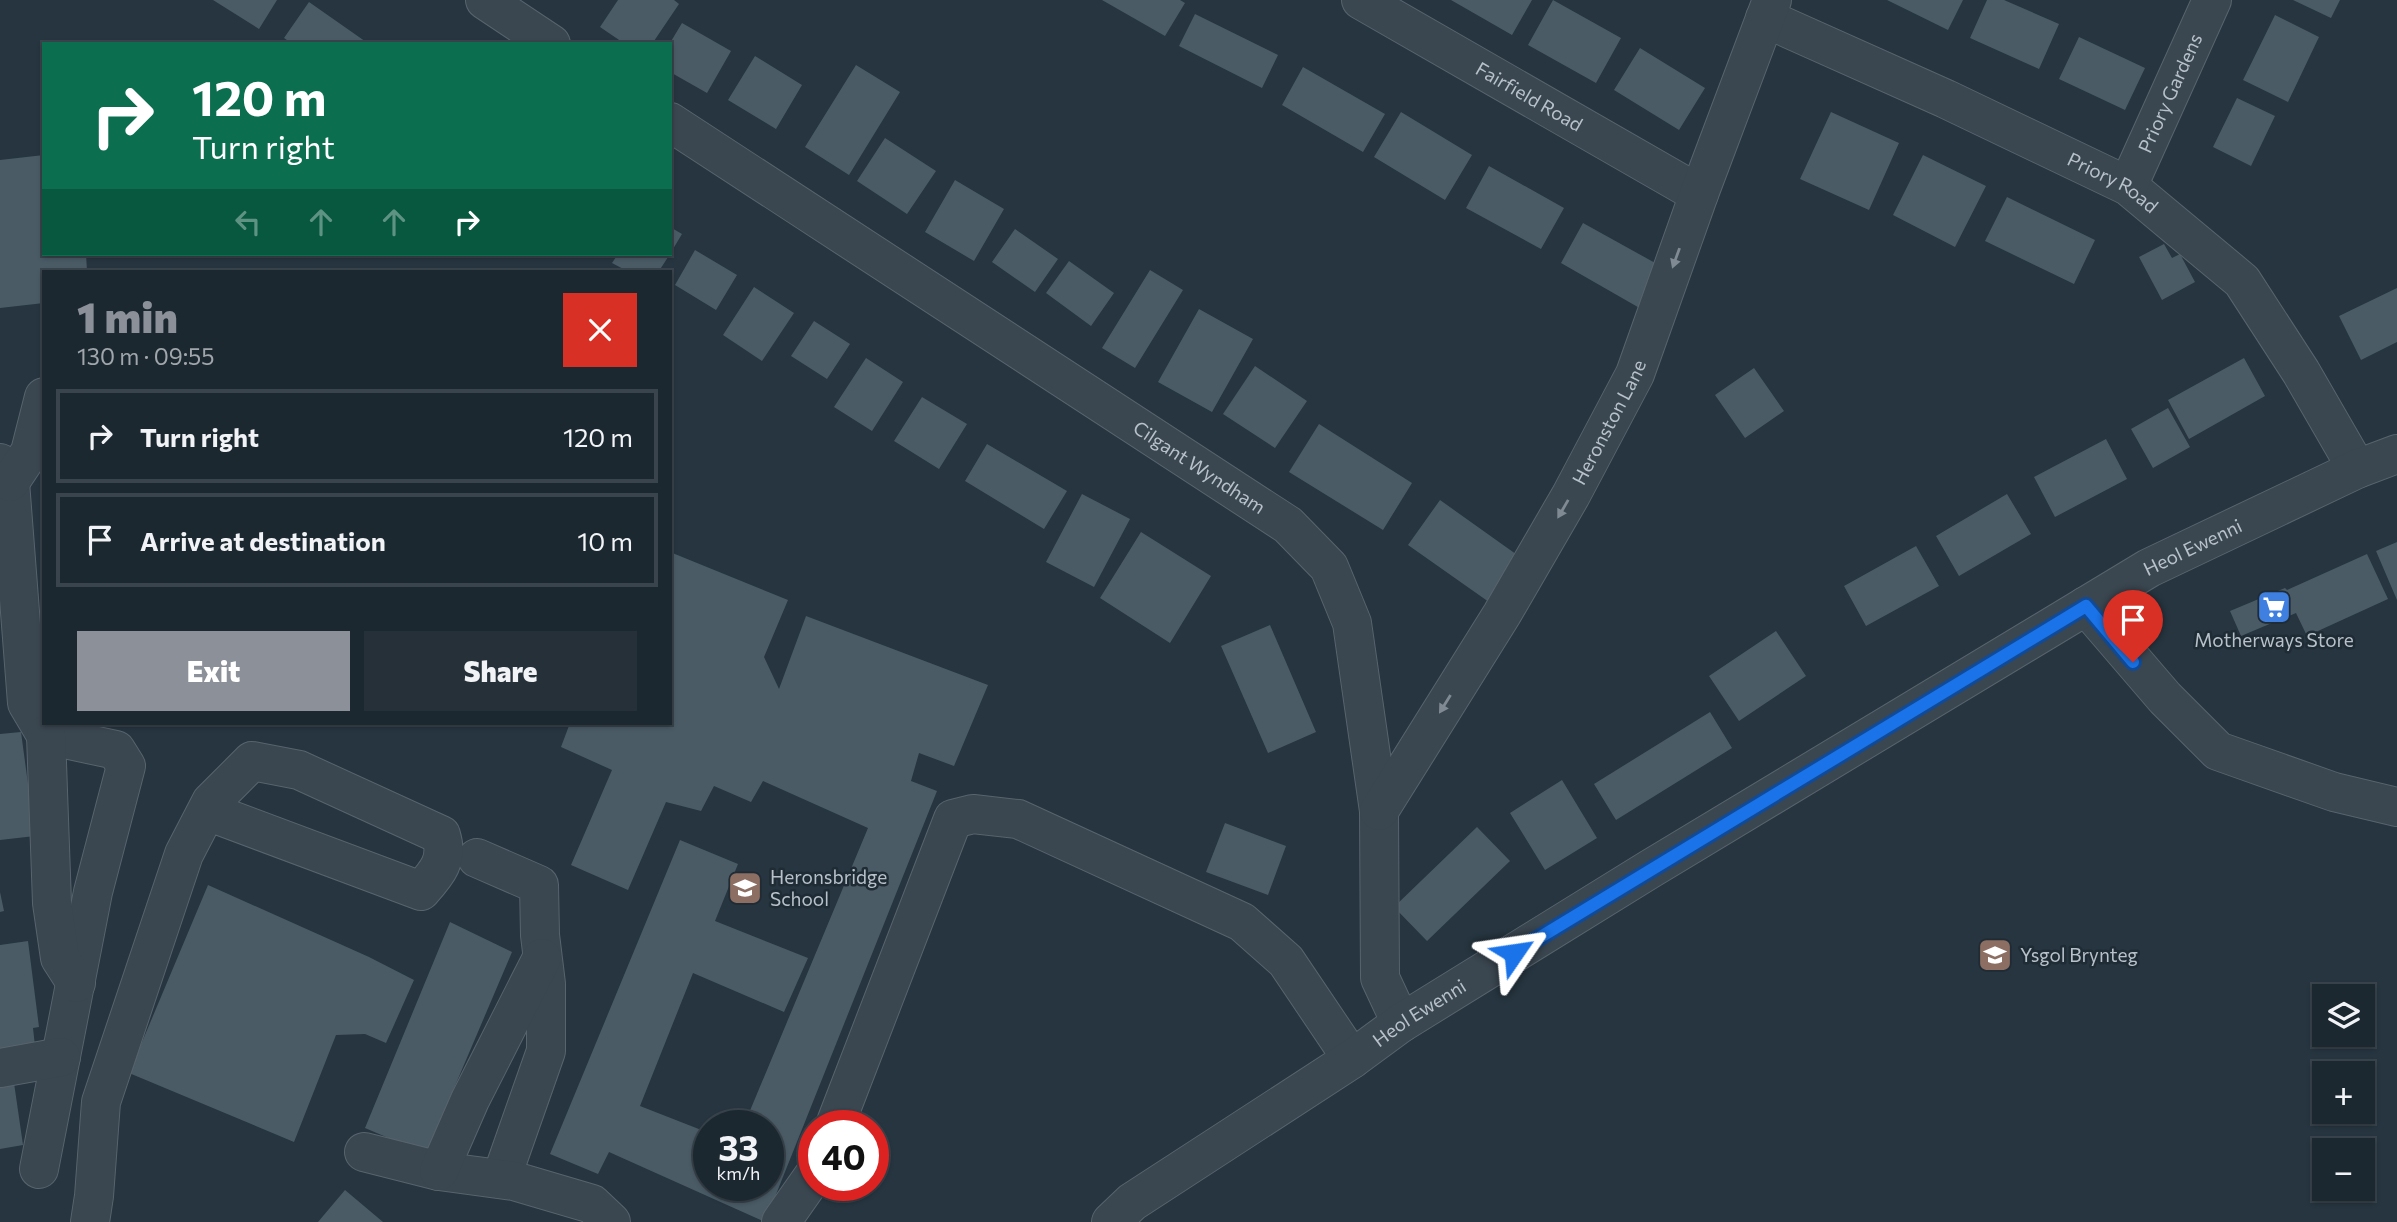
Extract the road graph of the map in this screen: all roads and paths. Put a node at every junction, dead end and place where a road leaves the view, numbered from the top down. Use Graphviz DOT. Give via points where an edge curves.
graph roads {
  1 [pos="485,0"];
  2 [pos="1361,0"];
  3 [pos="2212,0"];
  4 [pos="1769,9"];
  5 [pos="548,42"];
  6 [pos="672,123"];
  7 [pos="2128,186"];
  8 [pos="1699,194"];
  9 [pos="42,405"];
  10 [pos="2397,454"];
  11 [pos="2357,470"];
  12 [pos="5,472"];
  13 [pos="2086,606"];
  14 [pos="46,735"];
  15 [pos="2397,807"];
  16 [pos="207,811"];
  17 [pos="1379,811"];
  18 [pos="477,858"];
  19 [pos="542,958"];
  20 [pos="76,983"];
  21 [pos="1401,1024"];
  22 [pos="61,1057"];
  23 [pos="1352,1059"];
  24 [pos="0,1068"];
  25 [pos="841,1110"];
  26 [pos="365,1152"];
  27 [pos="39,1169"];
  28 [pos="439,1171"];
  29 [pos="500,1179"];
  30 [pos="798,1198"];
  31 [pos="90,1222"];
  32 [pos="611,1222"];
  33 [pos="781,1222"];
  34 [pos="1111,1222"];
  1 -- 5 [label="street"];
  2 -- 8 [label="street, Fairfield Road"];
  3 -- 7 [label="street, Priory Gardens"];
  4 -- 7 [label="street, Priory Road"];
  4 -- 8 [label="street, Heronston Lane"];
  6 -- 17 [label="street, Cilgant Wyndham" via="1288,525 1329,567 1352,623"];
  7 -- 11 [label="street, Priory Road" via="2242,281"];
  8 -- 17 [label="street, Heronston Lane, one-way" via="1635,374 1502,614"];
  9 -- 12 [label="street" via="30,452"];
  10 -- 11 [label="street, Heol Ewenni"];
  11 -- 13 [label="street, Heol Ewenni" via="2149,568"];
  12 -- 14 [label="street" via="27,703"];
  13 -- 15 [label="street" via="2165,698 2218,751 2334,792"];
  13 -- 21 [label="street, Heol Ewenni"];
  14 -- 20 [label="street" via="52,903 60,958"];
  14 -- 20 [label="street" via="116,750 126,766 93,892"];
  16 -- 16 [label="street" via="252,761 299,770 440,835 445,849 437,872 421,891"];
  16 -- 31 [label="street" via="184,854 101,1102"];
  17 -- 21 [label="street, Cilgant Wyndham" via="1380,978"];
  18 -- 19 [label="street" via="539,885"];
  19 -- 28 [label="street"];
  19 -- 29 [label="street" via="546,1051"];
  20 -- 22 [label="street"];
  21 -- 23 [label="street, Heol Ewenni"];
  22 -- 24 [label="street"];
  22 -- 27 [label="street"];
  23 -- 25 [label="street" via="1286,961 1242,922 1018,819 973,814 953,819"];
  23 -- 34 [label="street, Heol Ewenni" via="1132,1202"];
  26 -- 28 [label="street"];
  28 -- 29 [label="street"];
  29 -- 32 [label="street" via="592,1204"];
  30 -- 33 [label="street"];
}
